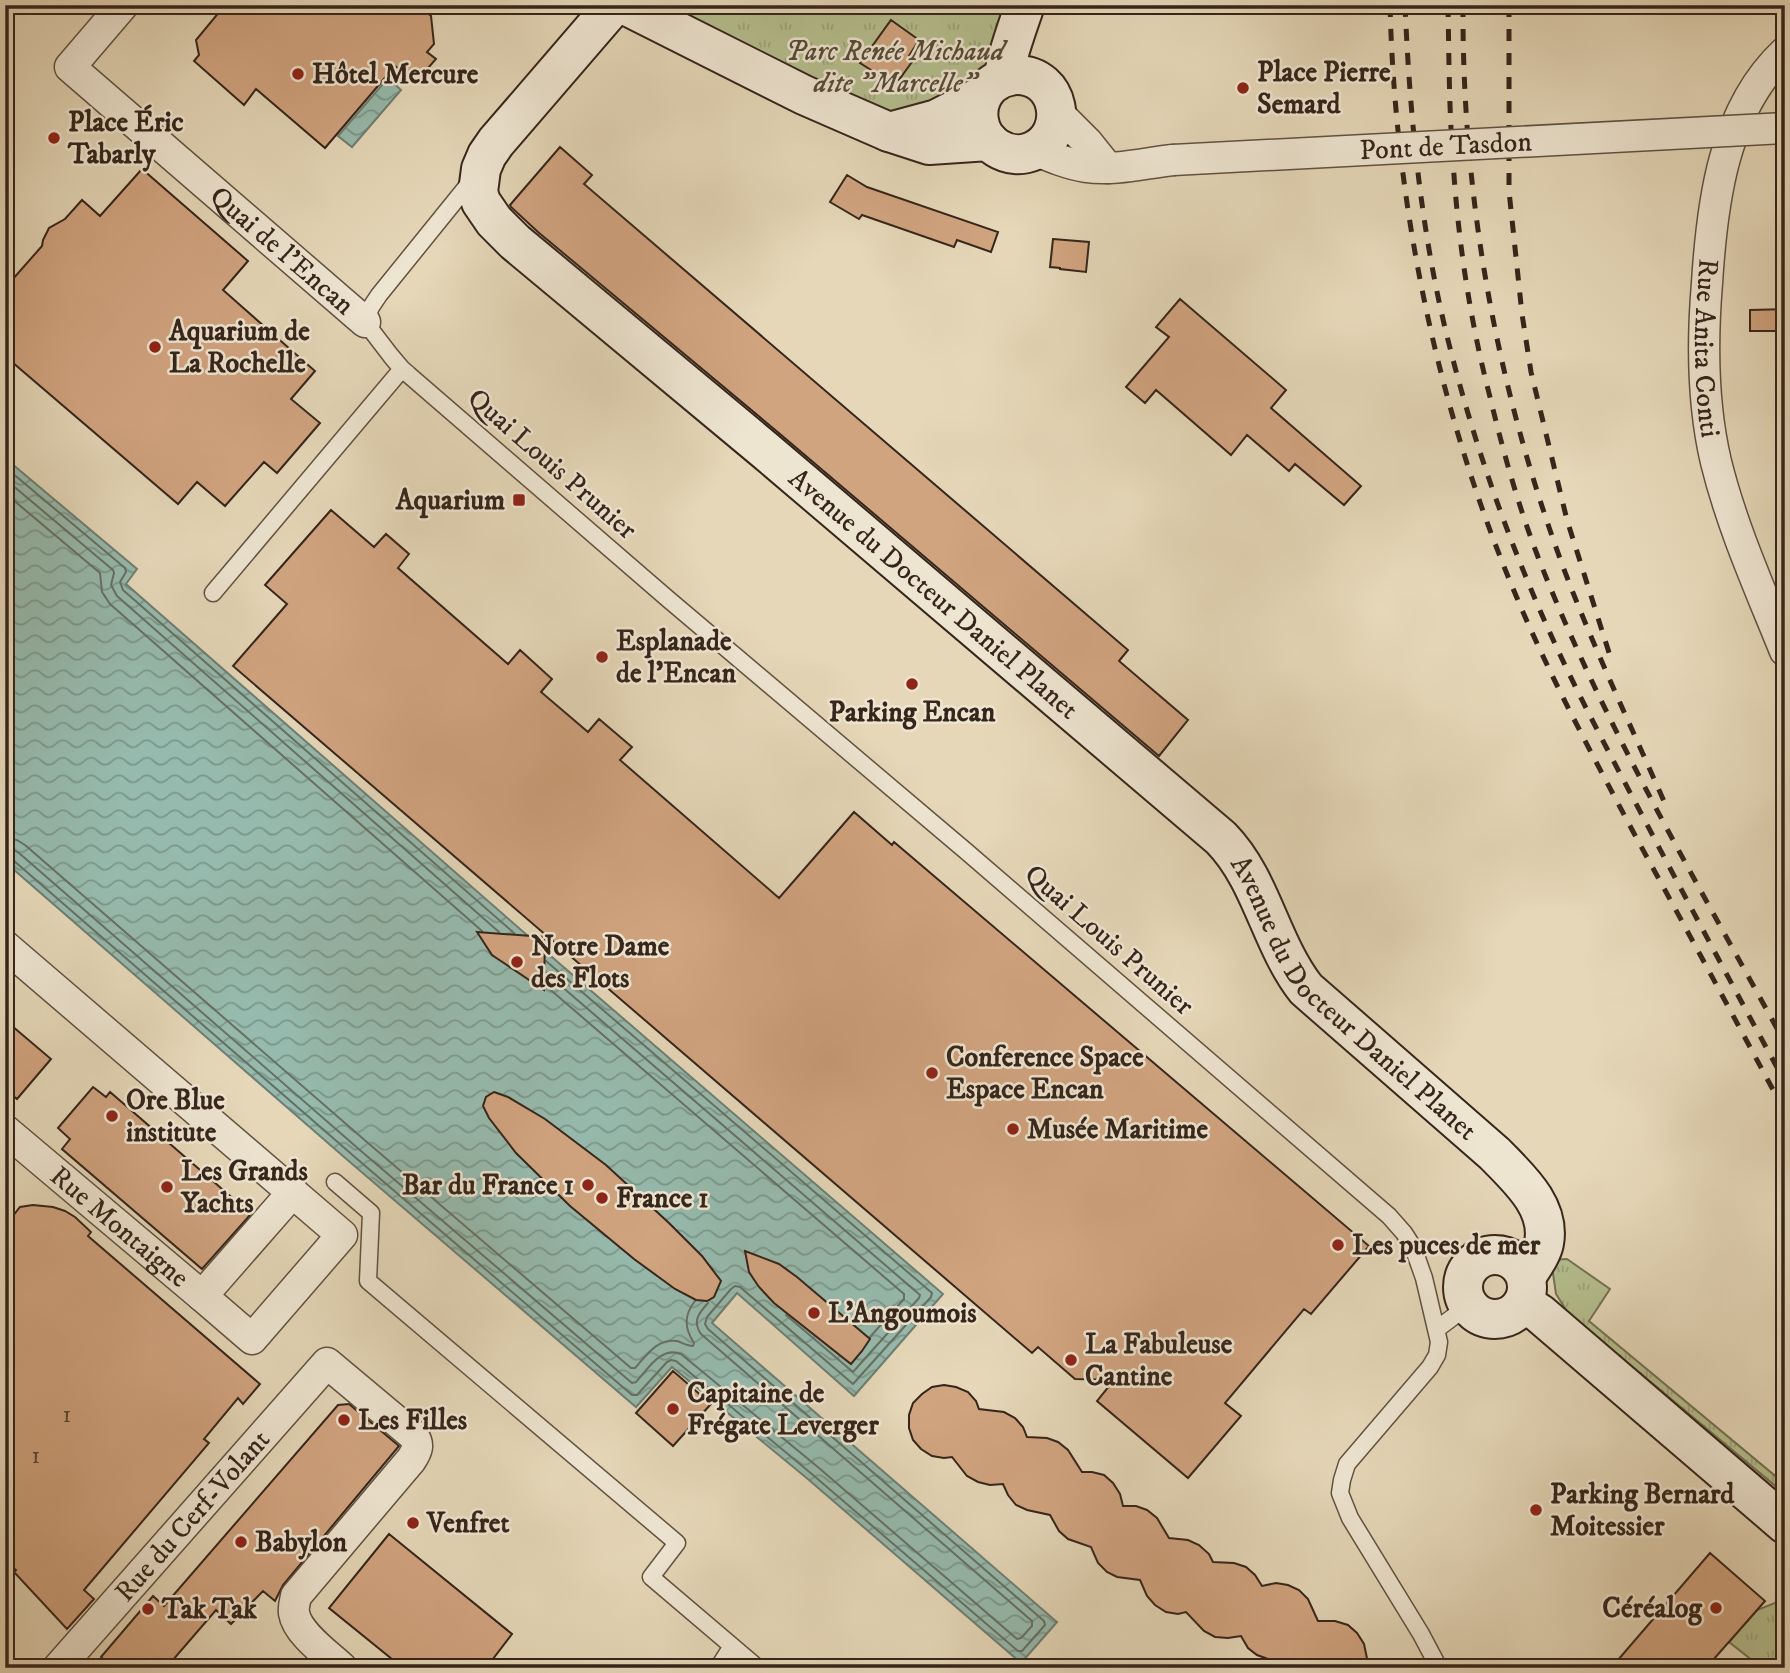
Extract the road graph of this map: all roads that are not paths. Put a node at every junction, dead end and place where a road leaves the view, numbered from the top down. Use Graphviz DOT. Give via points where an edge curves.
graph roads {
  1 [pos="123,5"];
  2 [pos="614,5"];
  3 [pos="625,5"];
  4 [pos="1026,5"];
  5 [pos="1785,52"];
  6 [pos="992,87"];
  7 [pos="1051,98"];
  8 [pos="1785,128"];
  9 [pos="889,132"];
  10 [pos="989,141"];
  11 [pos="1034,150"];
  12 [pos="1108,168"];
  13 [pos="481,169"];
  14 [pos="365,322"];
  15 [pos="407,373"];
  16 [pos="213,593"];
  17 [pos="1785,651"];
  18 [pos="5,946"];
  19 [pos="5,1130"];
  20 [pos="335,1182"];
  21 [pos="293,1192"];
  22 [pos="1518,1279"];
  23 [pos="202,1296"];
  24 [pos="1465,1299"];
  25 [pos="1437,1329"];
  26 [pos="1785,1524"];
  27 [pos="732,1646"];
  28 [pos="58,1668"];
  29 [pos="342,1668"];
  30 [pos="718,1668"];
  31 [pos="758,1668"];
  32 [pos="1439,1668"];
  1 -- 14 [label="street, Quai de l'Encan" via="70,67"];
  2 -- 13 [label="street" via="496,142"];
  3 -- 9 [label="street" via="804,95"];
  4 -- 6 [label="street"];
  4 -- 7 [label="street"];
  5 -- 17 [label="street, Rue Anita Conti" via="1750,97 1727,151 1708,259 1704,365 1716,461 1734,524"];
  6 -- 7 [label="street" via="1016,75 1031,77"];
  6 -- 9 [label="street" via="937,119"];
  6 -- 10 [label="street" via="978,108 978,120"];
  7 -- 11 [label="street" via="1055,128"];
  7 -- 12 [label="street"];
  8 -- 12 [label="street, Pont de Tasdon, bridge" via="1173,160"];
  9 -- 10 [label="street" via="929,145"];
  10 -- 11 [label="street" via="1010,153"];
  11 -- 12 [label="street, Pont de Tasdon" via="1087,167"];
  13 -- 14 [label="lane" via="379,295"];
  13 -- 22 [label="street, Avenue du Docteur Daniel Planet" via="481,202 515,242 1235,852 1306,989 1495,1154 1536,1201 1545,1230 1544,1245"];
  14 -- 15 [label="lane, Quai Louis Prunier"];
  15 -- 16 [label="lane"];
  15 -- 25 [label="lane, Quai Louis Prunier" via="1389,1216 1413,1247"];
  18 -- 21 [label="street"];
  19 -- 23 [label="street, Rue Montaigne"];
  20 -- 27 [label="lane" via="371,1213 369,1281 677,1543 651,1577"];
  21 -- 23 [label="street"];
  21 -- 23 [label="street, Rue Montaigne" via="342,1235 268,1321 252,1339"];
  22 -- 24 [label="street" via="1516,1312 1506,1317 1484,1317"];
  22 -- 24 [label="street" via="1493,1255 1482,1257 1467,1273"];
  22 -- 26 [label="street" via="1539,1313"];
  24 -- 25 [label="lane" via="1461,1311"];
  25 -- 32 [label="lane, Quai Louis Prunier" via="1437,1355 1430,1367 1347,1464 1340,1493 1349,1518"];
  27 -- 30 [label="lane"];
  27 -- 31 [label="lane"];
  28 -- 29 [label="street, Rue du Cerf-Volant" via="327,1363 413,1435 418,1447 296,1596 296,1621"];
}
